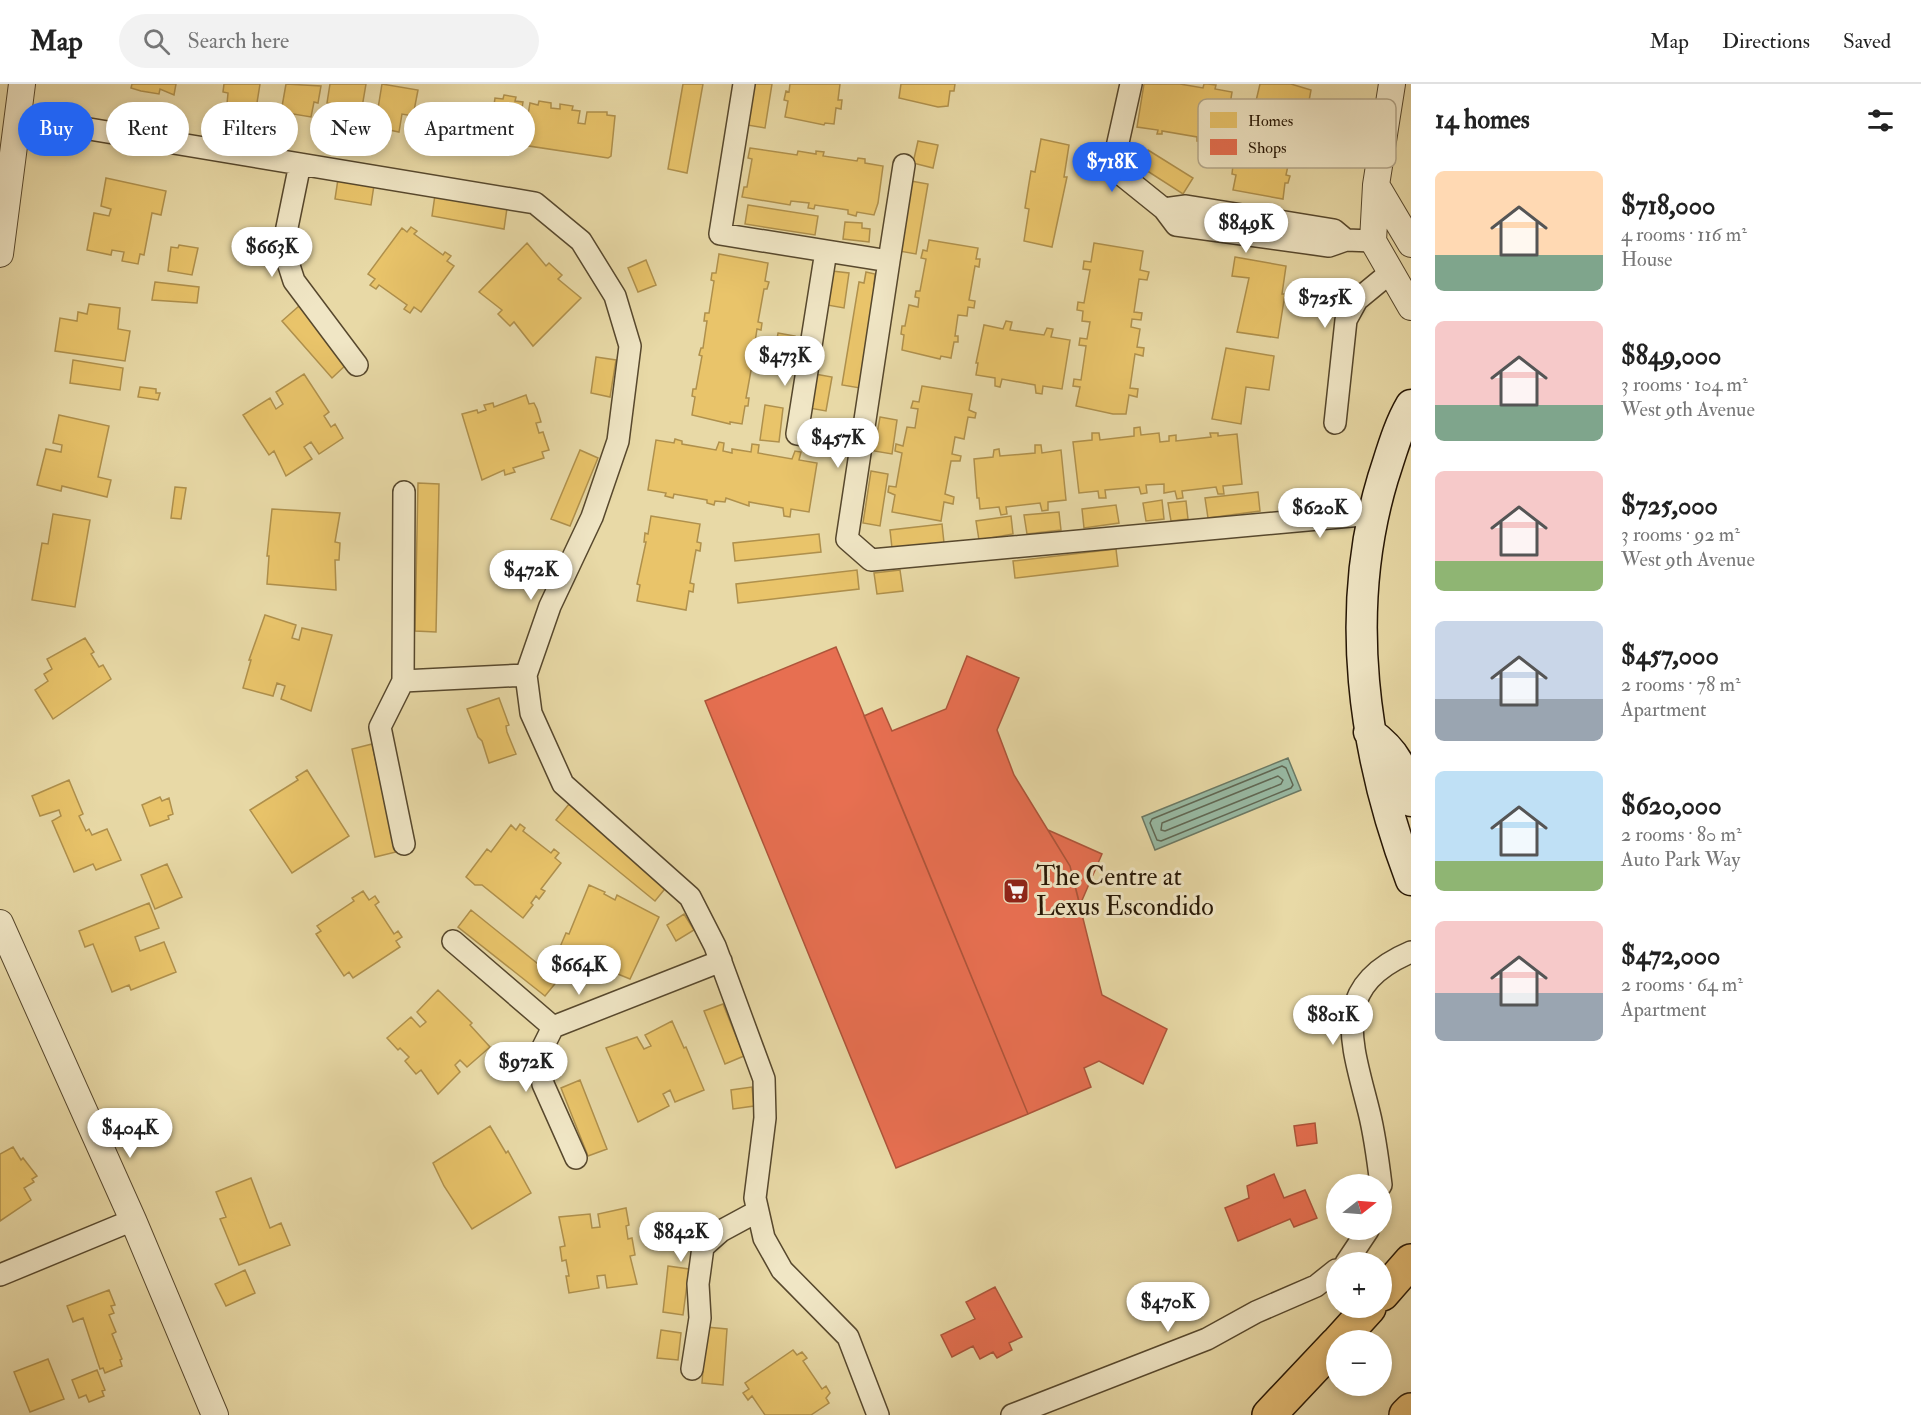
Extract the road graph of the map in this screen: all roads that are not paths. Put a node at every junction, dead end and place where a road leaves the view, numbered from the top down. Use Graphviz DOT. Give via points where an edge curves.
graph roads {
  1 [pos="22,84"];
  2 [pos="744,84"];
  3 [pos="1131,84"];
  4 [pos="1392,84"];
  5 [pos="1390,99"];
  6 [pos="17,117"];
  7 [pos="300,164"];
  8 [pos="904,165"];
  9 [pos="1379,168"];
  10 [pos="1376,185"];
  11 [pos="3,215"];
  12 [pos="1373,241"];
  13 [pos="1411,244"];
  14 [pos="826,251"];
  15 [pos="0,254"];
  16 [pos="889,261"];
  17 [pos="1391,272"];
  18 [pos="1411,307"];
  19 [pos="357,365"];
  20 [pos="1411,405"];
  21 [pos="1335,423"];
  22 [pos="861,445"];
  23 [pos="404,492"];
  24 [pos="1373,514"];
  25 [pos="526,675"];
  26 [pos="403,681"];
  27 [pos="1369,732"];
  28 [pos="1411,801"];
  29 [pos="404,844"];
  30 [pos="1411,880"];
  31 [pos="0,923"];
  32 [pos="453,941"];
  33 [pos="1411,952"];
  34 [pos="721,961"];
  35 [pos="553,1027"];
  36 [pos="576,1158"];
  37 [pos="1380,1174"];
  38 [pos="758,1211"];
  39 [pos="133,1220"];
  40 [pos="1411,1261"];
  41 [pos="0,1275"];
  42 [pos="1326,1278"];
  43 [pos="1392,1283"];
  44 [pos="1360,1318"];
  45 [pos="1349,1330"];
  46 [pos="1326,1355"];
  47 [pos="692,1369"];
  48 [pos="1411,1410"];
  49 [pos="215,1415"];
  50 [pos="878,1415"];
  51 [pos="1012,1415"];
  52 [pos="1269,1415"];
  53 [pos="1406,1415"];
  1 -- 6 [label="street"];
  2 -- 14 [label="street" via="720,234"];
  3 -- 12 [label="street" via="1117,164 1123,177 1164,209 1186,206 1334,230 1346,240"];
  4 -- 5 [label="street"];
  6 -- 7 [label="street"];
  6 -- 11 [label="street"];
  7 -- 19 [label="street" via="283,247 294,281"];
  7 -- 25 [label="street" via="535,203 581,241 615,296 630,346 618,441 592,517 550,606"];
  8 -- 16 [label="street"];
  9 -- 10 [label="street"];
  10 -- 12 [label="street"];
  10 -- 13 [label="street"];
  11 -- 15 [label="street"];
  12 -- 17 [label="street"];
  14 -- 16 [label="street"];
  14 -- 22 [label="street" via="797,434"];
  16 -- 22 [label="street"];
  17 -- 18 [label="street"];
  17 -- 21 [label="street" via="1357,300 1346,320"];
  20 -- 24 [label="main road" via="1390,455"];
  22 -- 24 [label="street" via="848,539 871,560"];
  23 -- 26 [label="street"];
  24 -- 27 [label="main road" via="1361,621"];
  25 -- 26 [label="street"];
  25 -- 34 [label="street" via="531,713 563,784 690,897"];
  26 -- 29 [label="street" via="380,726"];
  27 -- 28 [label="main road" via="1396,757"];
  27 -- 30 [label="main road"];
  31 -- 39 [label="street"];
  32 -- 35 [label="street"];
  33 -- 37 [label="street" via="1368,979 1355,1002 1350,1029 1375,1136"];
  34 -- 35 [label="street"];
  34 -- 38 [label="street" via="764,1079 765,1118 755,1198"];
  35 -- 36 [label="street" via="541,1051 543,1084"];
  38 -- 47 [label="street" via="721,1231 703,1247 698,1284 700,1318"];
  38 -- 50 [label="street" via="764,1238 782,1270 848,1337"];
  39 -- 41 [label="street"];
  39 -- 49 [label="street"];
  40 -- 43 [label="highway"];
  42 -- 51 [label="street" via="1207,1339"];
  44 -- 45 [label="highway"];
  46 -- 52 [label="highway"];
  48 -- 53 [label="highway"];
}
